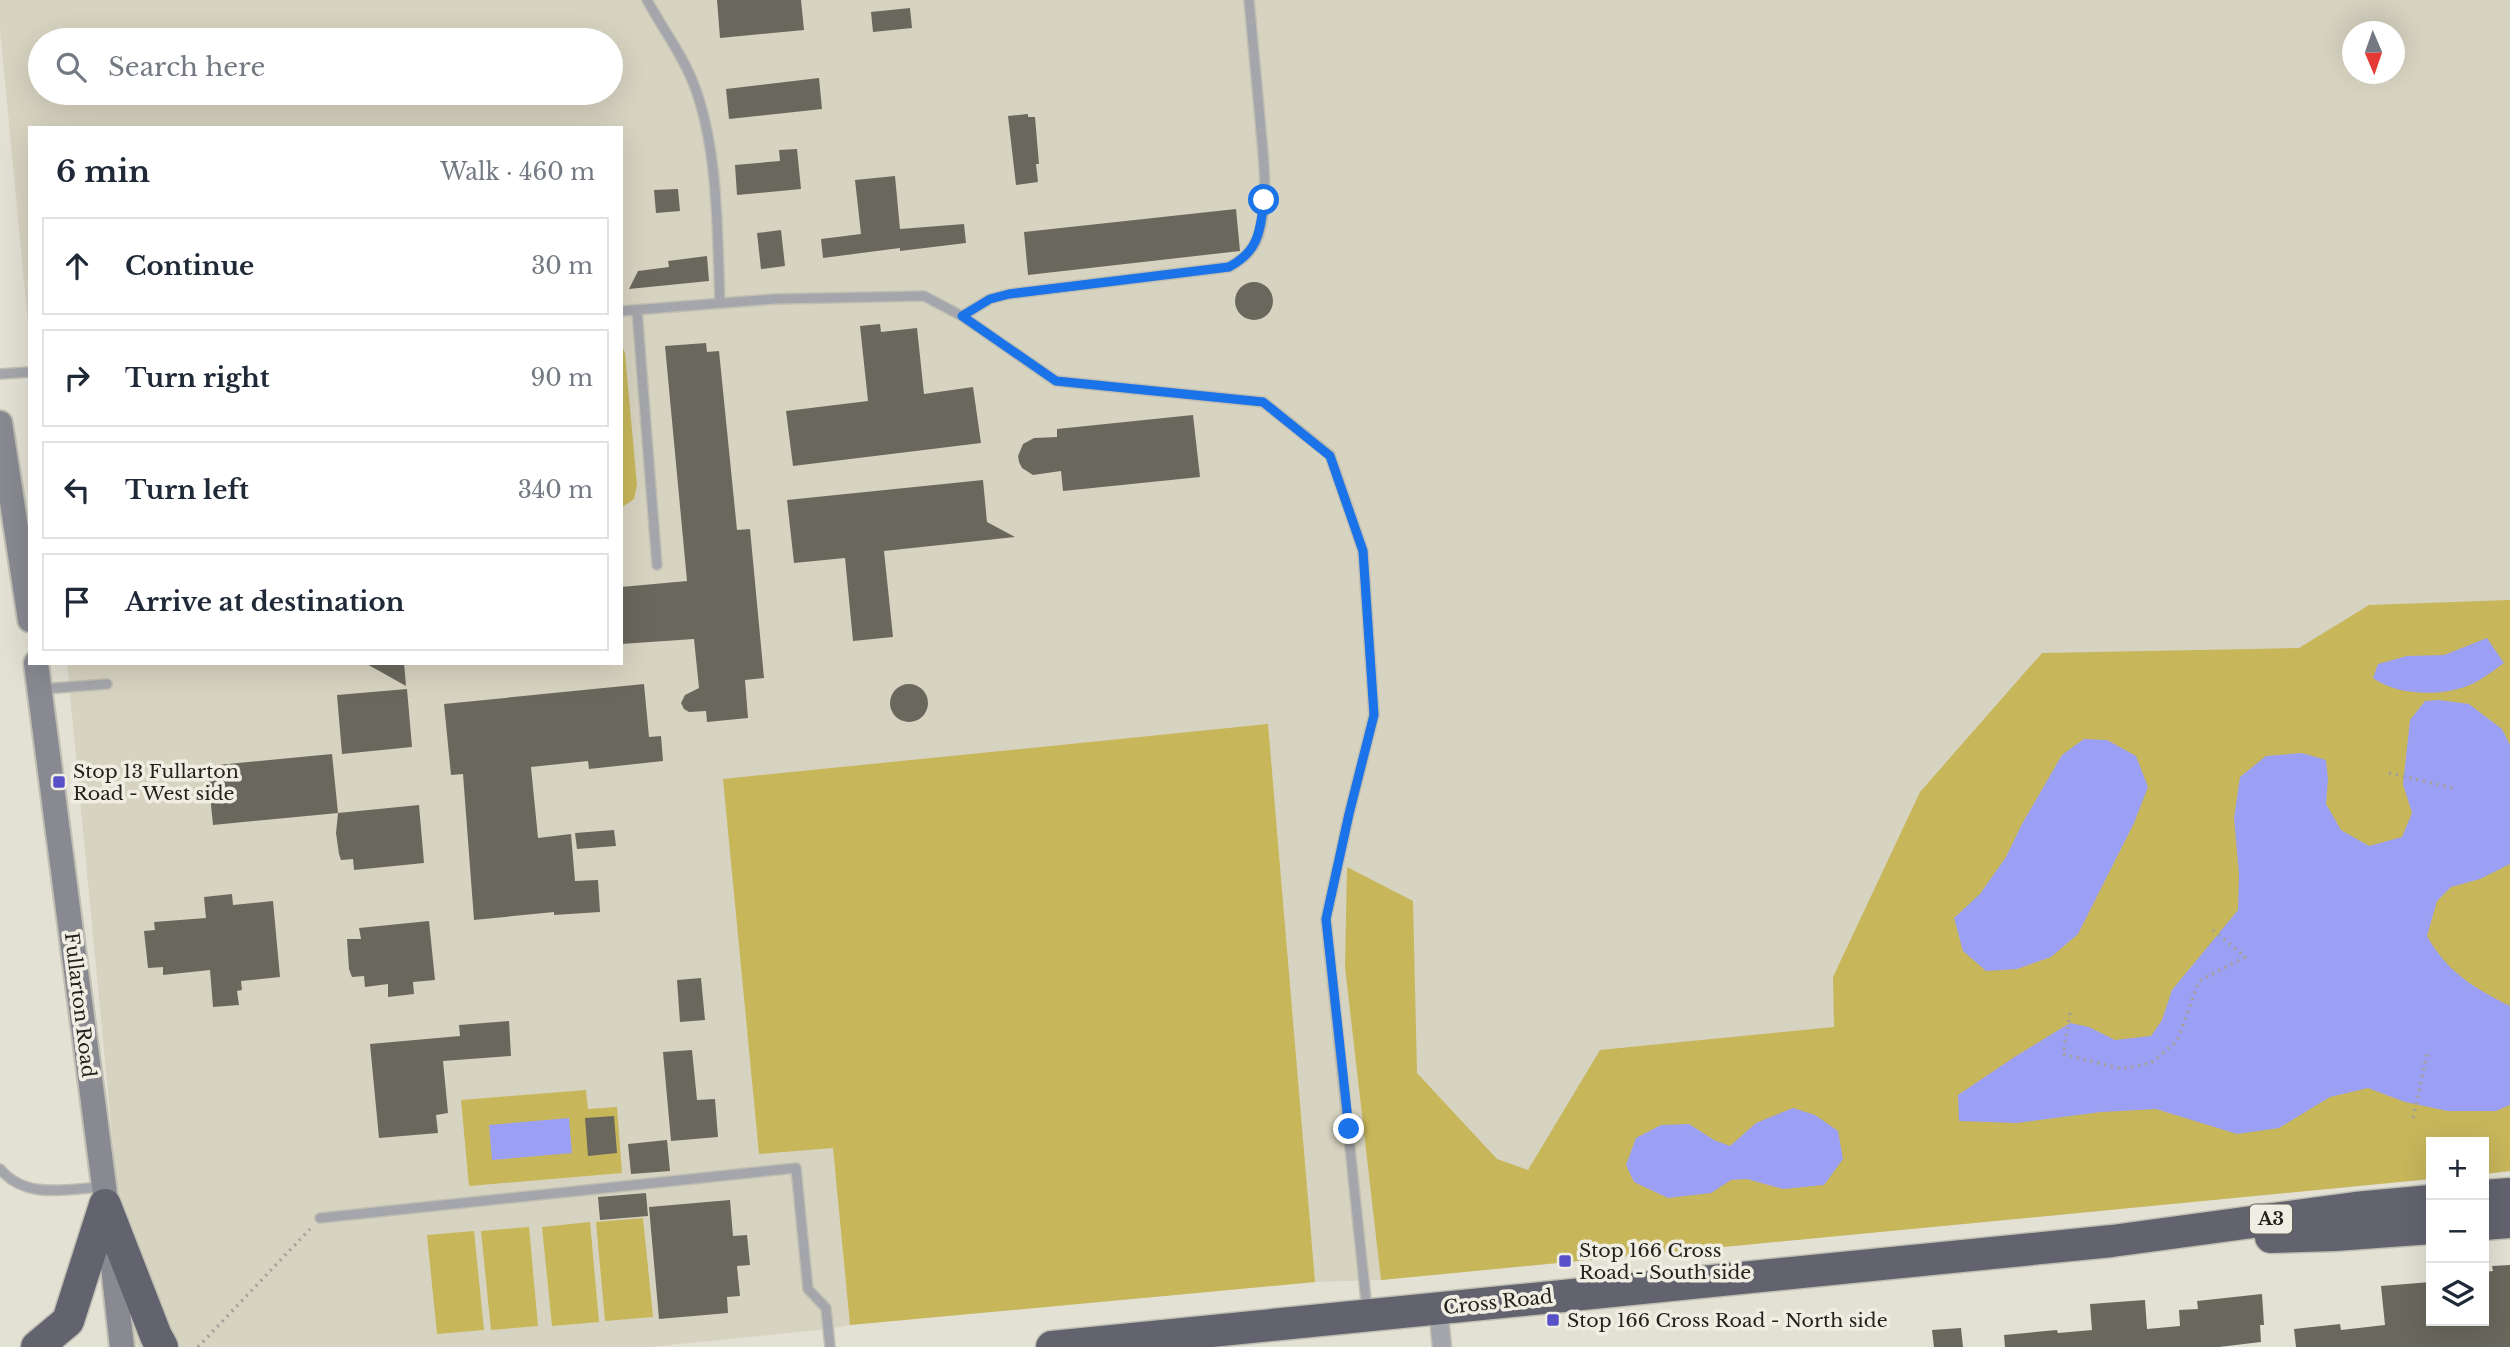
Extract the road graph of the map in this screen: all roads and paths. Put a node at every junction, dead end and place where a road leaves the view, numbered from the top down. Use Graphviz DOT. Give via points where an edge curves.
graph roads {
  1 [pos="647,0"];
  2 [pos="1249,0"];
  3 [pos="720,303"];
  4 [pos="637,310"];
  5 [pos="623,311"];
  6 [pos="962,316"];
  7 [pos="28,372"];
  8 [pos="0,374"];
  9 [pos="0,423"];
  10 [pos="657,565"];
  11 [pos="28,607"];
  12 [pos="36,665"];
  13 [pos="107,684"];
  14 [pos="40,689"];
  15 [pos="2389,773"];
  16 [pos="2454,788"];
  17 [pos="2213,930"];
  18 [pos="2070,1013"];
  19 [pos="2427,1054"];
  20 [pos="2413,1118"];
  21 [pos="0,1169"];
  22 [pos="2510,1194"];
  23 [pos="104,1196"];
  24 [pos="2489,1196"];
  25 [pos="2426,1201"];
  26 [pos="320,1218"];
  27 [pos="2510,1222"];
  28 [pos="2489,1224"];
  29 [pos="2426,1228"];
  30 [pos="2112,1241"];
  31 [pos="1438,1308"];
  32 [pos="1367,1315"];
  33 [pos="37,1347"];
  34 [pos="122,1347"];
  35 [pos="162,1347"];
  36 [pos="198,1347"];
  37 [pos="830,1347"];
  38 [pos="1052,1347"];
  39 [pos="1442,1347"];
  1 -- 3 [label="lane" via="700,100 711,164"];
  2 -- 6 [label="lane" via="1264,200 1250,252 1229,267 1009,294 990,299"];
  3 -- 4 [label="lane"];
  3 -- 6 [label="lane" via="924,296"];
  4 -- 5 [label="lane"];
  4 -- 10 [label="lane"];
  6 -- 32 [label="lane" via="1056,381 1263,402 1330,456 1363,551 1374,715 1326,919"];
  7 -- 8 [label="lane"];
  9 -- 11 [label="main road"];
  12 -- 14 [label="main road, Fullarton Road"];
  13 -- 14 [label="lane"];
  14 -- 23 [label="main road, Fullarton Road"];
  15 -- 16 [label="path"];
  17 -- 18 [label="path" via="2245,957 2199,981 2177,1041 2151,1063 2122,1069 2063,1054"];
  19 -- 20 [label="path"];
  21 -- 23 [label="lane" via="8,1179 38,1191"];
  22 -- 24 [label="highway"];
  23 -- 33 [label="highway" via="68,1321"];
  23 -- 34 [label="main road, Fullarton Road"];
  23 -- 35 [label="highway"];
  25 -- 30 [label="highway, Cross Road / A3"];
  26 -- 36 [label="path"];
  26 -- 37 [label="lane" via="796,1168 808,1289 826,1308"];
  27 -- 28 [label="highway"];
  29 -- 30 [label="highway, Cross Road / A3"];
  30 -- 31 [label="highway, Cross Road / A3"];
  31 -- 32 [label="highway, Cross Road / A3"];
  31 -- 39 [label="street"];
  32 -- 38 [label="highway, Cross Road / A3"];
}
